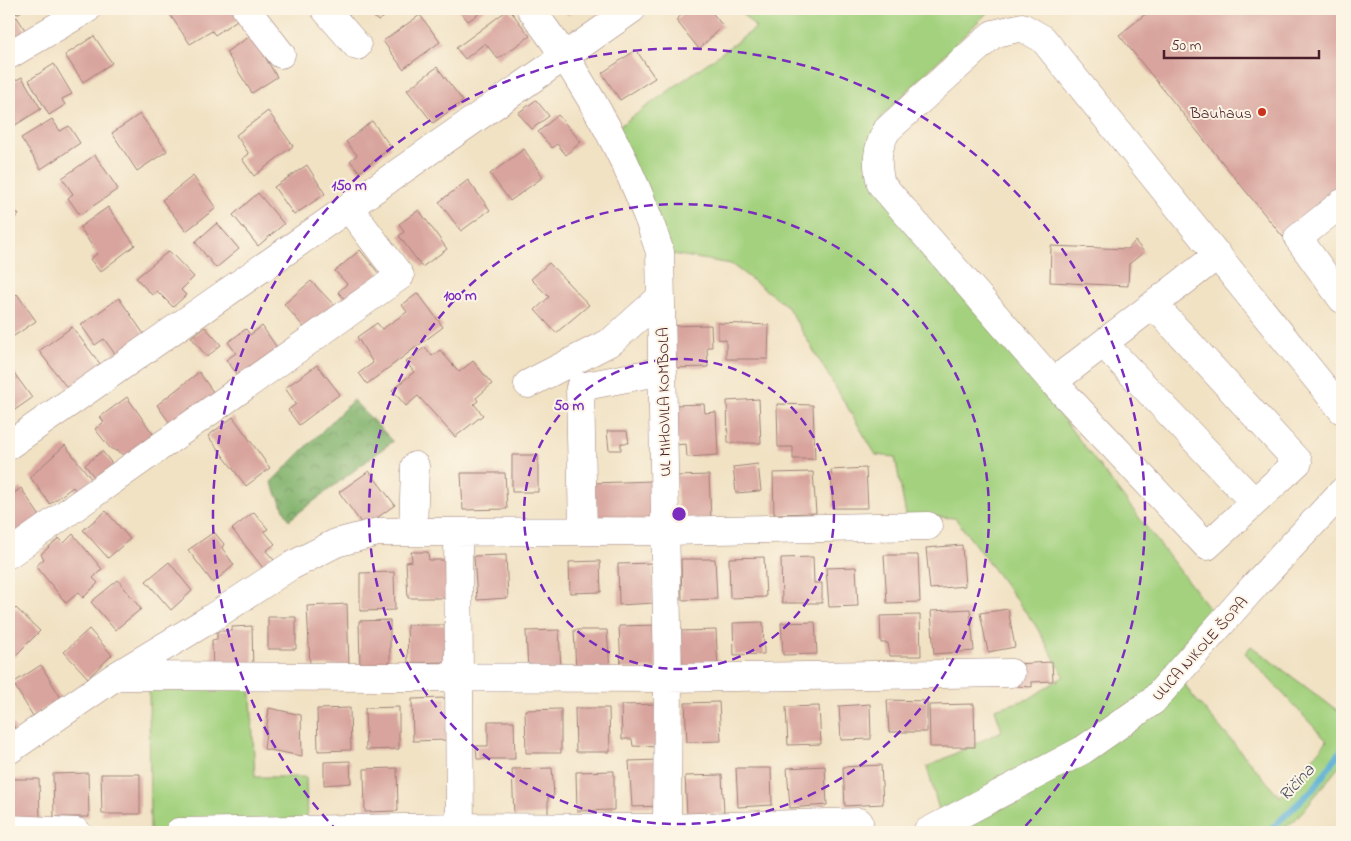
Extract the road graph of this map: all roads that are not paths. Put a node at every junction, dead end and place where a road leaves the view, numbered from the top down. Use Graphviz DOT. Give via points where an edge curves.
graph roads {
  1 [pos="87,9"];
  2 [pos="246,9"];
  3 [pos="326,9"];
  4 [pos="531,9"];
  5 [pos="632,9"];
  6 [pos="357,46"];
  7 [pos="281,54"];
  8 [pos="9,55"];
  9 [pos="565,55"];
  10 [pos="1342,203"];
  11 [pos="349,208"];
  12 [pos="1218,255"];
  13 [pos="661,298"];
  14 [pos="1342,299"];
  15 [pos="1154,305"];
  16 [pos="1104,344"];
  17 [pos="663,371"];
  18 [pos="1053,382"];
  19 [pos="528,384"];
  20 [pos="1342,410"];
  21 [pos="9,445"];
  22 [pos="415,466"];
  23 [pos="1342,492"];
  24 [pos="1254,502"];
  25 [pos="928,526"];
  26 [pos="583,531"];
  27 [pos="664,531"];
  28 [pos="413,532"];
  29 [pos="458,532"];
  30 [pos="9,554"];
  31 [pos="1011,673"];
  32 [pos="116,676"];
  33 [pos="459,677"];
  34 [pos="668,678"];
  35 [pos="9,750"];
  36 [pos="859,822"];
  37 [pos="460,829"];
  38 [pos="9,830"];
  39 [pos="665,830"];
  40 [pos="77,832"];
  41 [pos="179,832"];
  42 [pos="927,832"];
  1 -- 8 [label="street"];
  2 -- 7 [label="street"];
  3 -- 6 [label="street"];
  4 -- 9 [label="street, UL MIHOVILA KOMBOLA"];
  5 -- 9 [label="street"];
  9 -- 11 [label="street"];
  9 -- 13 [label="street, UL MIHOVILA KOMBOLA" via="610,133 646,207 660,252"];
  10 -- 14 [label="street" via="1298,238"];
  11 -- 21 [label="street"];
  11 -- 30 [label="street" via="400,276"];
  12 -- 15 [label="street"];
  12 -- 18 [label="street" via="1043,39 1022,27 993,34 887,130 879,143 876,162 881,184"];
  12 -- 20 [label="street"];
  13 -- 17 [label="street, UL MIHOVILA KOMBOLA"];
  13 -- 19 [label="street" via="612,341"];
  15 -- 16 [label="street"];
  15 -- 24 [label="street" via="1298,462"];
  16 -- 18 [label="street"];
  16 -- 24 [label="street"];
  17 -- 26 [label="street" via="580,387"];
  17 -- 27 [label="street, UL MIHOVILA KOMBOLA"];
  18 -- 24 [label="street" via="1207,546"];
  22 -- 28 [label="street"];
  23 -- 42 [label="street, ULICA NIKOLE ŠOPA" via="1153,701 1083,750"];
  25 -- 27 [label="street"];
  26 -- 27 [label="street"];
  26 -- 29 [label="street"];
  27 -- 34 [label="street, UL MIHOVILA KOMBOLA"];
  28 -- 29 [label="street"];
  28 -- 32 [label="street" via="378,532 336,543 289,566"];
  29 -- 33 [label="street"];
  31 -- 34 [label="street"];
  32 -- 33 [label="street"];
  32 -- 35 [label="street"];
  33 -- 34 [label="street"];
  33 -- 37 [label="street"];
  34 -- 39 [label="street, UL MIHOVILA KOMBOLA"];
  36 -- 39 [label="street"];
  37 -- 39 [label="street"];
  37 -- 41 [label="street"];
  38 -- 40 [label="street"];
}
